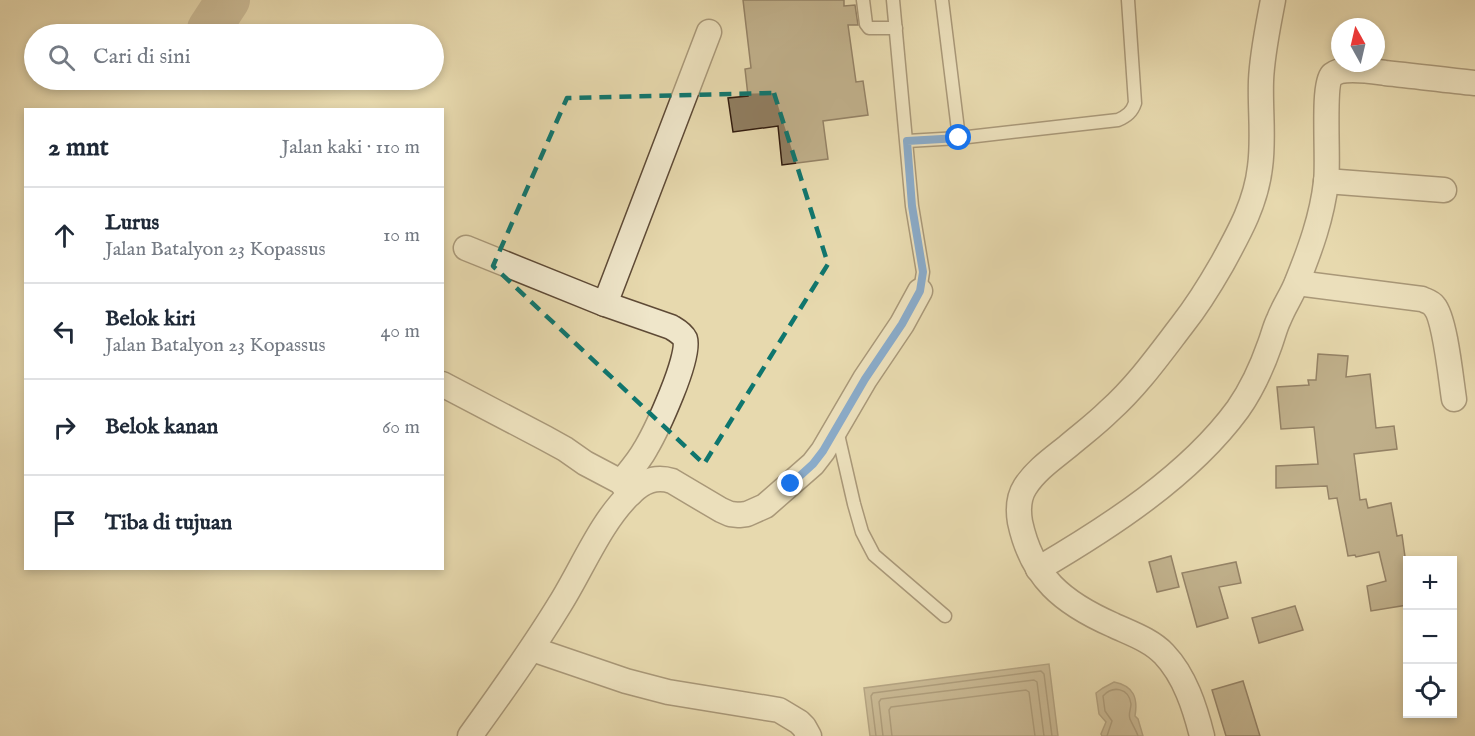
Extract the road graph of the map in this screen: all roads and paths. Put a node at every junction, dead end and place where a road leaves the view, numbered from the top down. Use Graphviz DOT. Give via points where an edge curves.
graph roads {
  1 [pos="863,0"];
  2 [pos="893,0"];
  3 [pos="942,0"];
  4 [pos="1128,0"];
  5 [pos="1273,0"];
  6 [pos="896,28"];
  7 [pos="709,32"];
  8 [pos="1475,83"];
  9 [pos="959,138"];
  10 [pos="907,141"];
  11 [pos="1326,181"];
  12 [pos="1444,190"];
  13 [pos="466,248"];
  14 [pos="1297,283"];
  15 [pos="920,291"];
  16 [pos="604,304"];
  17 [pos="444,385"];
  18 [pos="1454,399"];
  19 [pos="837,426"];
  20 [pos="625,488"];
  21 [pos="1038,569"];
  22 [pos="945,616"];
  23 [pos="532,649"];
  24 [pos="470,736"];
  25 [pos="809,736"];
  26 [pos="1202,736"];
  1 -- 6 [label="lane" via="869,28"];
  2 -- 6 [label="lane"];
  3 -- 9 [label="lane"];
  4 -- 9 [label="lane" via="1136,103 1129,114 1118,120"];
  5 -- 21 [label="street" via="1261,81 1260,168 1244,224 1203,296 1147,370 1111,410 1026,485 1018,511 1023,535"];
  6 -- 10 [label="lane"];
  7 -- 16 [label="street"];
  8 -- 11 [label="street" via="1361,70 1337,71 1330,77 1327,92"];
  9 -- 10 [label="lane"];
  10 -- 15 [label="lane" via="923,272"];
  11 -- 12 [label="street"];
  11 -- 14 [label="street" via="1320,217"];
  13 -- 16 [label="street"];
  14 -- 18 [label="street" via="1422,299 1433,304 1442,326"];
  14 -- 21 [label="street" via="1278,320 1260,371 1220,431 1143,501"];
  15 -- 19 [label="street"];
  16 -- 20 [label="street" via="671,327 682,335 685,343 678,377"];
  17 -- 20 [label="street" via="565,449"];
  19 -- 20 [label="street" via="813,464 756,511 730,514 665,478"];
  19 -- 22 [label="lane" via="862,532 874,555"];
  20 -- 23 [label="street"];
  21 -- 26 [label="street" via="1076,606 1141,638 1164,654 1185,687"];
  23 -- 24 [label="street"];
  23 -- 25 [label="street" via="668,692 779,710 799,722"];
}
